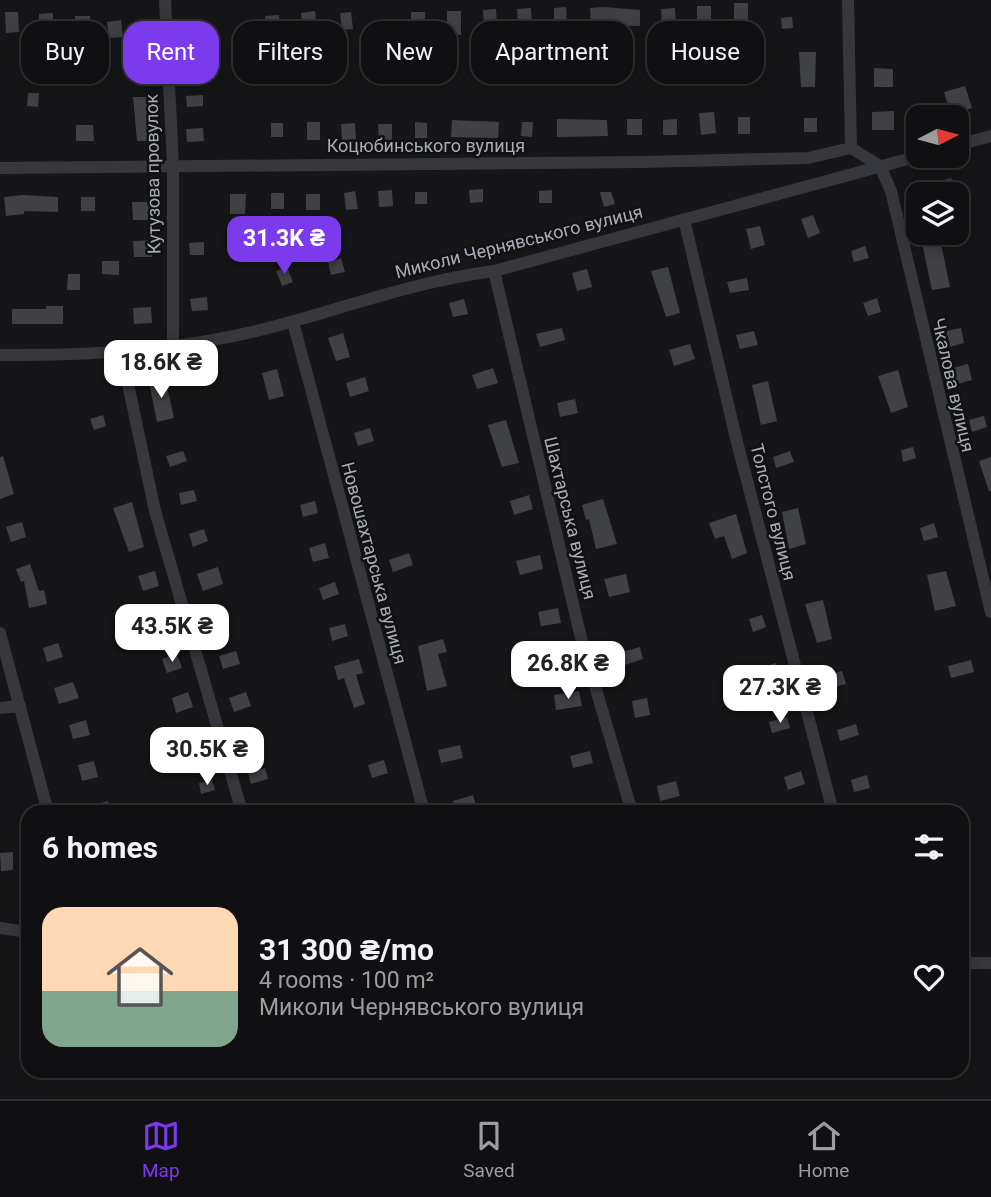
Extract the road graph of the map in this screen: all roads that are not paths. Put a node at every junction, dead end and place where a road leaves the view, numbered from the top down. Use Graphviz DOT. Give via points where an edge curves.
graph roads {
  1 [pos="165,0"];
  2 [pos="848,0"];
  3 [pos="991,136"];
  4 [pos="970,142"];
  5 [pos="851,148"];
  6 [pos="906,159"];
  7 [pos="173,166"];
  8 [pos="880,166"];
  9 [pos="0,168"];
  10 [pos="684,219"];
  11 [pos="494,271"];
  12 [pos="293,322"];
  13 [pos="173,347"];
  14 [pos="121,351"];
  15 [pos="0,355"];
  16 [pos="991,612"];
  17 [pos="0,633"];
  18 [pos="20,706"];
  19 [pos="0,708"];
  20 [pos="46,805"];
  21 [pos="240,805"];
  22 [pos="422,805"];
  23 [pos="630,805"];
  24 [pos="830,805"];
  25 [pos="0,928"];
  26 [pos="21,931"];
  27 [pos="969,963"];
  28 [pos="991,963"];
  1 -- 7 [label="street, Кутузова провулок"];
  2 -- 5 [label="street"];
  3 -- 4 [label="street"];
  5 -- 7 [label="street, Коцюбинського вулиця" via="808,158"];
  5 -- 8 [label="street"];
  6 -- 8 [label="street, Миколи Чернявського вулиця"];
  7 -- 9 [label="street, Коцюбинського вулиця"];
  7 -- 13 [label="street, Кутузова провулок"];
  8 -- 10 [label="street, Миколи Чернявського вулиця"];
  8 -- 16 [label="street, Чкалова вулиця" via="891,191"];
  10 -- 11 [label="street, Миколи Чернявського вулиця"];
  10 -- 24 [label="street, Толстого вулиця"];
  11 -- 12 [label="street, Миколи Чернявського вулиця" via="446,277"];
  11 -- 23 [label="street, Шахтарська вулиця" via="581,638"];
  12 -- 13 [label="street, Миколи Чернявського вулиця"];
  12 -- 22 [label="street, Новошахтарська вулиця"];
  13 -- 14 [label="street, Миколи Чернявського вулиця"];
  14 -- 15 [label="street, Миколи Чернявського вулиця"];
  14 -- 21 [label="street" via="155,511"];
  17 -- 18 [label="street"];
  18 -- 19 [label="street"];
  18 -- 20 [label="street"];
  25 -- 26 [label="street"];
  27 -- 28 [label="street"];
}
